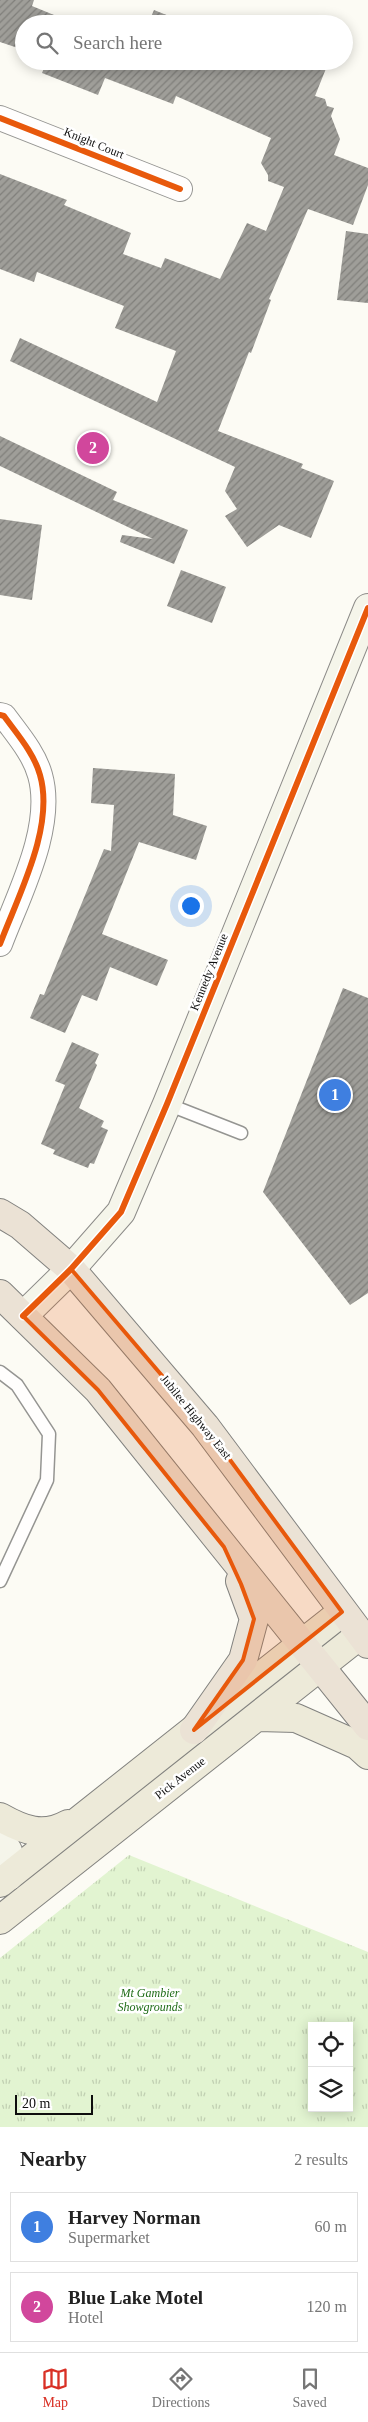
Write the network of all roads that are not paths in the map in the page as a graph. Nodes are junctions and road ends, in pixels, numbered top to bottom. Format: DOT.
graph roads {
  1 [pos="0,118"];
  2 [pos="180,189"];
  3 [pos="368,608"];
  4 [pos="0,715"];
  5 [pos="0,944"];
  6 [pos="167,1104"];
  7 [pos="241,1133"];
  8 [pos="0,1213"];
  9 [pos="71,1270"];
  10 [pos="0,1294"];
  11 [pos="24,1316"];
  12 [pos="0,1372"];
  13 [pos="224,1548"];
  14 [pos="0,1581"];
  15 [pos="342,1612"];
  16 [pos="364,1639"];
  17 [pos="301,1645"];
  18 [pos="320,1668"];
  19 [pos="258,1717"];
  20 [pos="368,1726"];
  21 [pos="194,1730"];
  22 [pos="368,1755"];
  23 [pos="84,1816"];
  24 [pos="0,1817"];
  25 [pos="0,1838"];
  26 [pos="3,1877"];
  27 [pos="28,1898"];
  28 [pos="0,1920"];
  1 -- 2 [label="street, Knight Court"];
  3 -- 6 [label="street, Kennedy Avenue"];
  4 -- 5 [label="street"];
  6 -- 7 [label="lane"];
  6 -- 9 [label="street, Kennedy Avenue"];
  8 -- 9 [label="highway, Jubilee Highway East"];
  9 -- 11 [label="street, Kennedy Avenue"];
  9 -- 15 [label="highway, Jubilee Highway East"];
  10 -- 11 [label="highway"];
  11 -- 13 [label="highway"];
  12 -- 14 [label="lane"];
  13 -- 17 [label="highway"];
  13 -- 21 [label="highway"];
  15 -- 16 [label="highway, Jubilee Highway East"];
  15 -- 17 [label="main road"];
  16 -- 18 [label="main road, Pick Avenue"];
  17 -- 18 [label="highway"];
  17 -- 21 [label="main road"];
  18 -- 19 [label="main road, Pick Avenue"];
  18 -- 20 [label="highway"];
  19 -- 22 [label="main road"];
  19 -- 27 [label="main road, Pick Avenue"];
  21 -- 23 [label="main road"];
  23 -- 24 [label="main road"];
  23 -- 26 [label="main road"];
  25 -- 26 [label="street"];
  26 -- 27 [label="street"];
  27 -- 28 [label="main road, Pick Avenue"];
}
